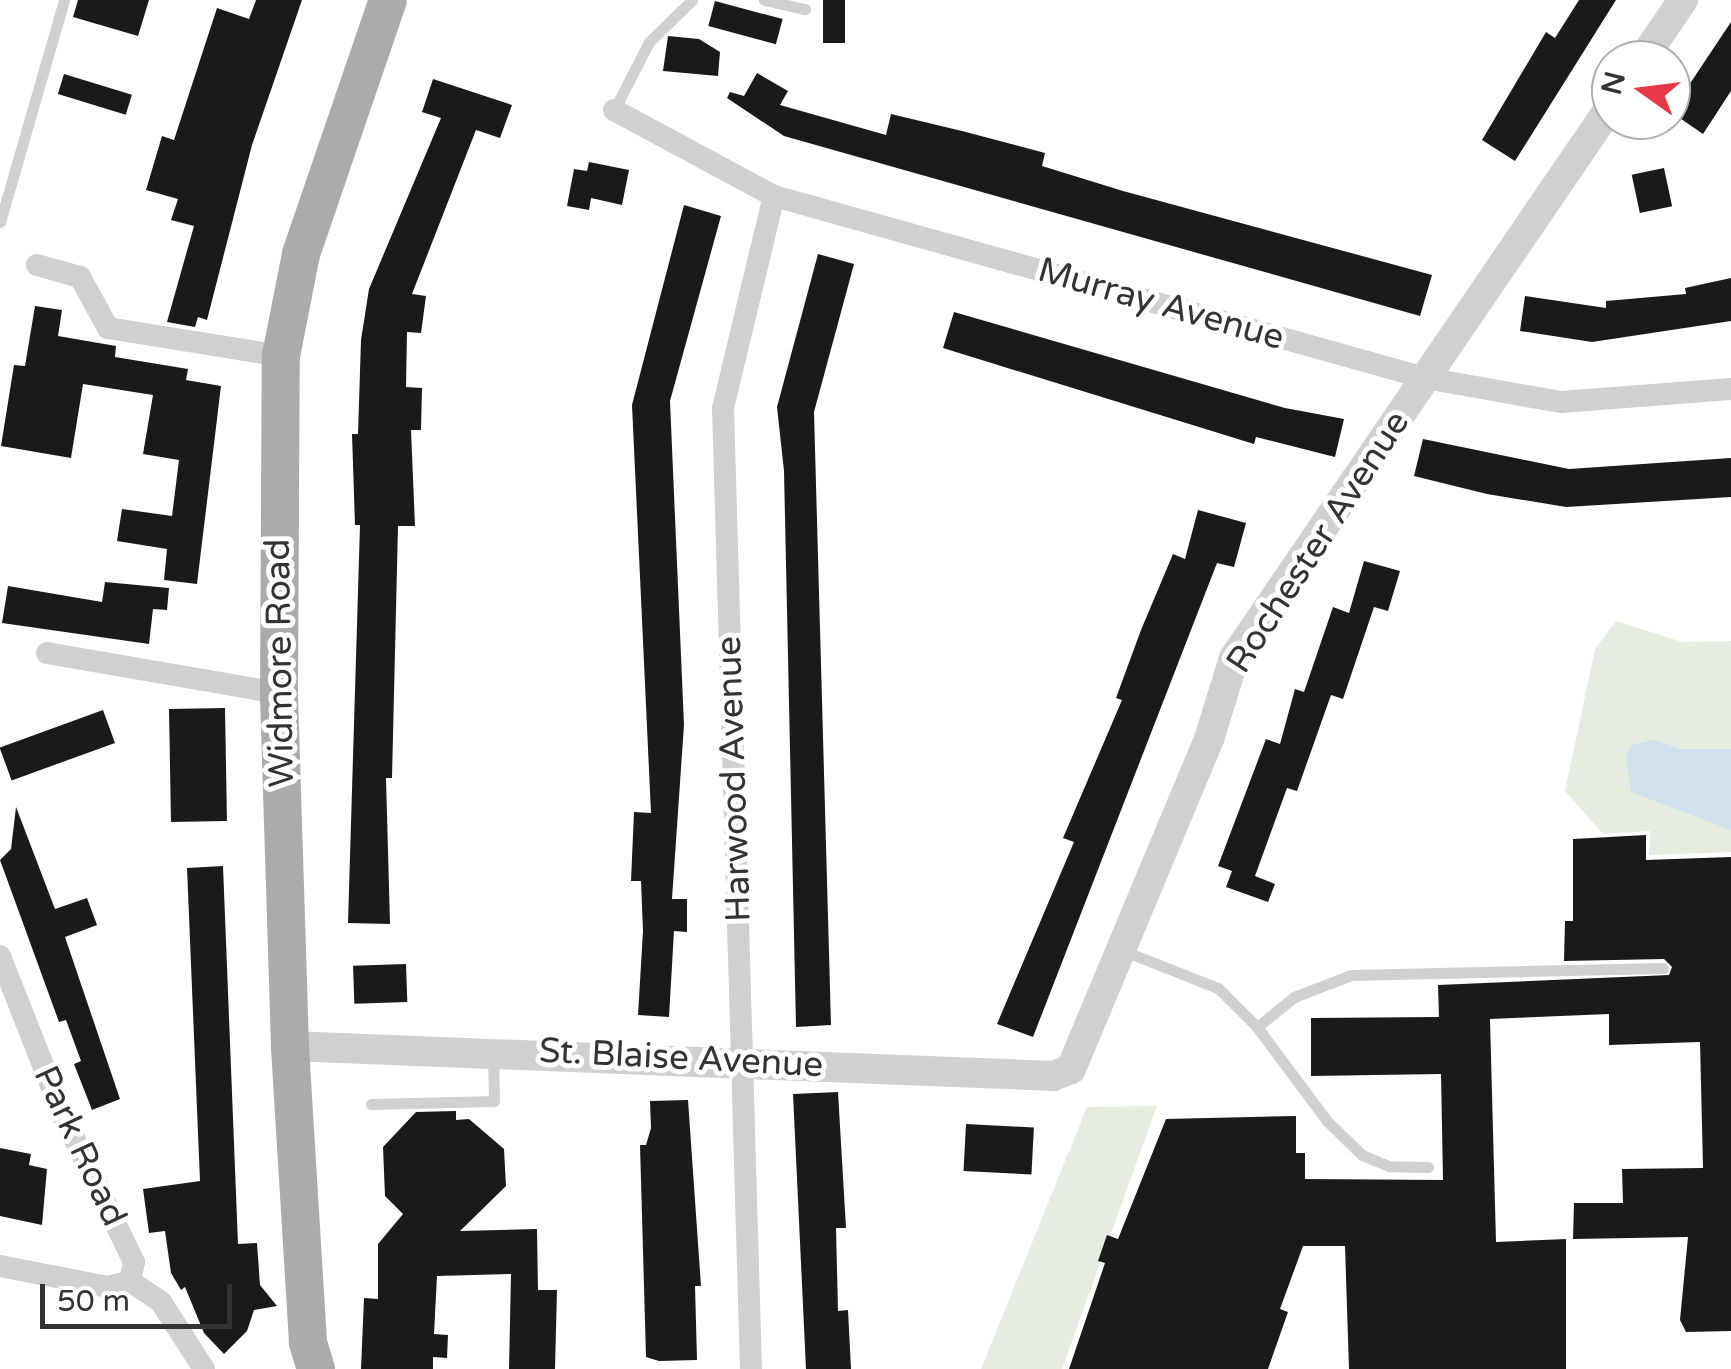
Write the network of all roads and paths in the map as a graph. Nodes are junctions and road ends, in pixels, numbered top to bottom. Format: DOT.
graph roads {
  1 [pos="64,0"];
  2 [pos="388,0"];
  3 [pos="692,0"];
  4 [pos="764,0"];
  5 [pos="1683,0"];
  6 [pos="805,10"];
  7 [pos="1656,40"];
  8 [pos="614,110"];
  9 [pos="1591,135"];
  10 [pos="774,196"];
  11 [pos="0,222"];
  12 [pos="37,264"];
  13 [pos="281,356"];
  14 [pos="1425,378"];
  15 [pos="1731,389"];
  16 [pos="47,654"];
  17 [pos="279,693"];
  18 [pos="1124,951"];
  19 [pos="0,956"];
  20 [pos="1663,968"];
  21 [pos="6,988"];
  22 [pos="1257,1027"];
  23 [pos="290,1046"];
  24 [pos="493,1049"];
  25 [pos="742,1062"];
  26 [pos="1071,1070"];
  27 [pos="371,1104"];
  28 [pos="1428,1167"];
  29 [pos="0,1266"];
  30 [pos="130,1280"];
  31 [pos="309,1360"];
  32 [pos="204,1369"];
  33 [pos="751,1369"];
  1 -- 11 [label="lane"];
  2 -- 13 [label="main road, Widmore Road"];
  3 -- 8 [label="lane"];
  4 -- 6 [label="lane"];
  5 -- 7 [label="street"];
  8 -- 10 [label="street, Murray Avenue"];
  9 -- 14 [label="street, Rochester Avenue"];
  10 -- 14 [label="street, Murray Avenue"];
  10 -- 25 [label="street, Harwood Avenue"];
  12 -- 13 [label="street"];
  13 -- 17 [label="main road, Widmore Road"];
  14 -- 15 [label="street, Murray Avenue"];
  14 -- 18 [label="street, Rochester Avenue"];
  16 -- 17 [label="street"];
  17 -- 23 [label="main road, Widmore Road"];
  18 -- 22 [label="lane"];
  18 -- 26 [label="street, Rochester Avenue"];
  19 -- 21 [label="street, Park Road"];
  20 -- 22 [label="lane"];
  21 -- 30 [label="street, Park Road"];
  22 -- 28 [label="lane"];
  23 -- 24 [label="street, St. Blaise Avenue"];
  23 -- 31 [label="main road, Widmore Road"];
  24 -- 25 [label="street, St. Blaise Avenue"];
  24 -- 27 [label="lane"];
  25 -- 26 [label="street, St. Blaise Avenue"];
  25 -- 33 [label="street, Harwood Avenue"];
  29 -- 30 [label="street"];
  30 -- 32 [label="street"];
}
